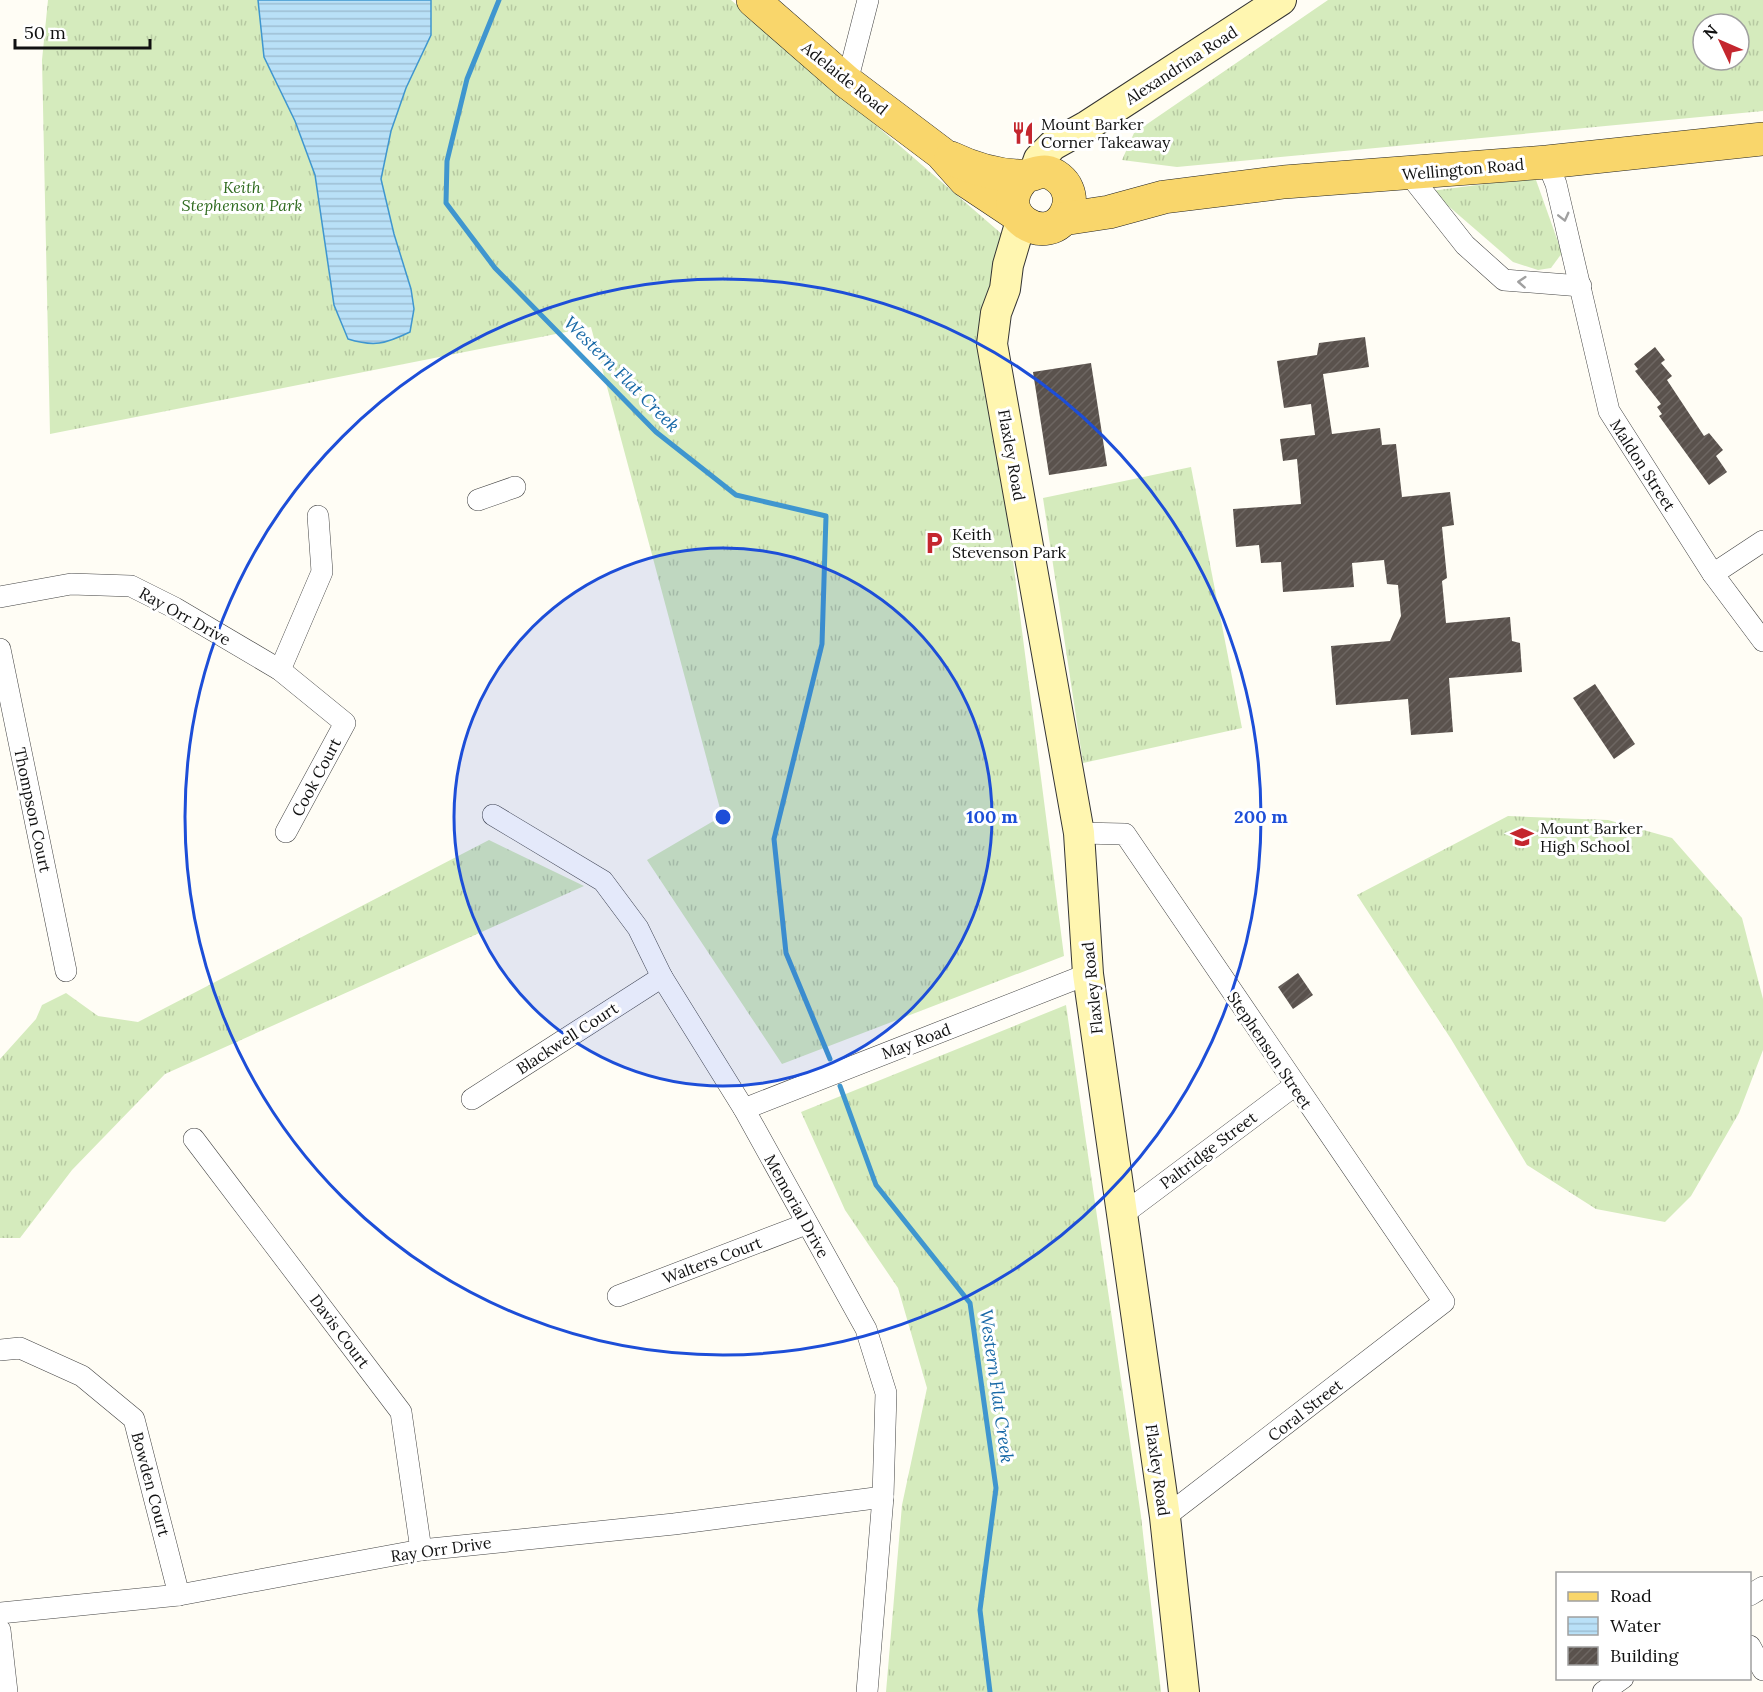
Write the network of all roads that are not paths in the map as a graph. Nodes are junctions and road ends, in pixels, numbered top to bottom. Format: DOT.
graph roads {
  1 [pos="753,0"];
  2 [pos="868,0"];
  3 [pos="1281,0"];
  4 [pos="847,82"];
  5 [pos="1763,139"];
  6 [pos="1547,162"];
  7 [pos="1409,174"];
  8 [pos="1041,200"];
  9 [pos="1581,286"];
  10 [pos="515,487"];
  11 [pos="478,500"];
  12 [pos="318,516"];
  13 [pos="1763,541"];
  14 [pos="1713,574"];
  15 [pos="0,597"];
  16 [pos="1763,641"];
  17 [pos="0,649"];
  18 [pos="280,670"];
  19 [pos="345,723"];
  20 [pos="493,815"];
  21 [pos="286,832"];
  22 [pos="1079,833"];
  23 [pos="66,971"];
  24 [pos="1088,974"];
  25 [pos="662,977"];
  26 [pos="1294,1086"];
  27 [pos="472,1099"];
  28 [pos="744,1108"];
  29 [pos="194,1139"];
  30 [pos="1122,1215"];
  31 [pos="806,1224"];
  32 [pos="618,1296"];
  33 [pos="1444,1302"];
  34 [pos="0,1350"];
  35 [pos="883,1497"];
  36 [pos="1166,1517"];
  37 [pos="421,1550"];
  38 [pos="179,1595"];
  39 [pos="0,1613"];
  40 [pos="0,1630"];
  41 [pos="1751,1649"];
  42 [pos="1763,1670"];
  43 [pos="1620,1680"];
  44 [pos="7,1692"];
  45 [pos="867,1692"];
  46 [pos="1184,1692"];
  47 [pos="1603,1692"];
  1 -- 4 [label="main road, Adelaide Road"];
  2 -- 4 [label="street"];
  3 -- 8 [label="main road, Alexandrina Road"];
  4 -- 8 [label="main road, Adelaide Road"];
  5 -- 6 [label="main road, Wellington Road"];
  6 -- 7 [label="main road, Wellington Road"];
  6 -- 9 [label="street, Maldon Street, one-way"];
  7 -- 8 [label="main road, Wellington Road"];
  9 -- 7 [label="street, one-way"];
  8 -- 22 [label="main road, Flaxley Road"];
  9 -- 14 [label="street, Maldon Street"];
  10 -- 11 [label="street"];
  12 -- 18 [label="street"];
  13 -- 14 [label="street"];
  14 -- 16 [label="street, Maldon Street"];
  15 -- 18 [label="street, Ray Orr Drive"];
  17 -- 23 [label="street, Thompson Court"];
  18 -- 19 [label="street, Ray Orr Drive"];
  19 -- 21 [label="street, Cook Court"];
  20 -- 25 [label="street, Memorial Drive"];
  22 -- 24 [label="main road, Flaxley Road"];
  22 -- 26 [label="street, Stephenson Street"];
  24 -- 28 [label="street, May Road"];
  24 -- 30 [label="main road, Flaxley Road"];
  25 -- 27 [label="street, Blackwell Court"];
  25 -- 28 [label="street, Memorial Drive"];
  26 -- 30 [label="street, Paltridge Street"];
  26 -- 33 [label="street, Stephenson Street"];
  28 -- 31 [label="street, Memorial Drive"];
  29 -- 37 [label="street, Davis Court"];
  30 -- 36 [label="main road, Flaxley Road"];
  31 -- 32 [label="street, Walters Court"];
  31 -- 35 [label="street, Memorial Drive"];
  33 -- 36 [label="street, Coral Street"];
  34 -- 38 [label="street, Bowden Court"];
  35 -- 37 [label="street, Ray Orr Drive"];
  35 -- 45 [label="street, Memorial Drive"];
  36 -- 46 [label="main road, Flaxley Road"];
  37 -- 38 [label="street, Ray Orr Drive"];
  38 -- 39 [label="street, Ray Orr Drive"];
  40 -- 44 [label="street"];
  41 -- 42 [label="street"];
  43 -- 47 [label="street"];
}
